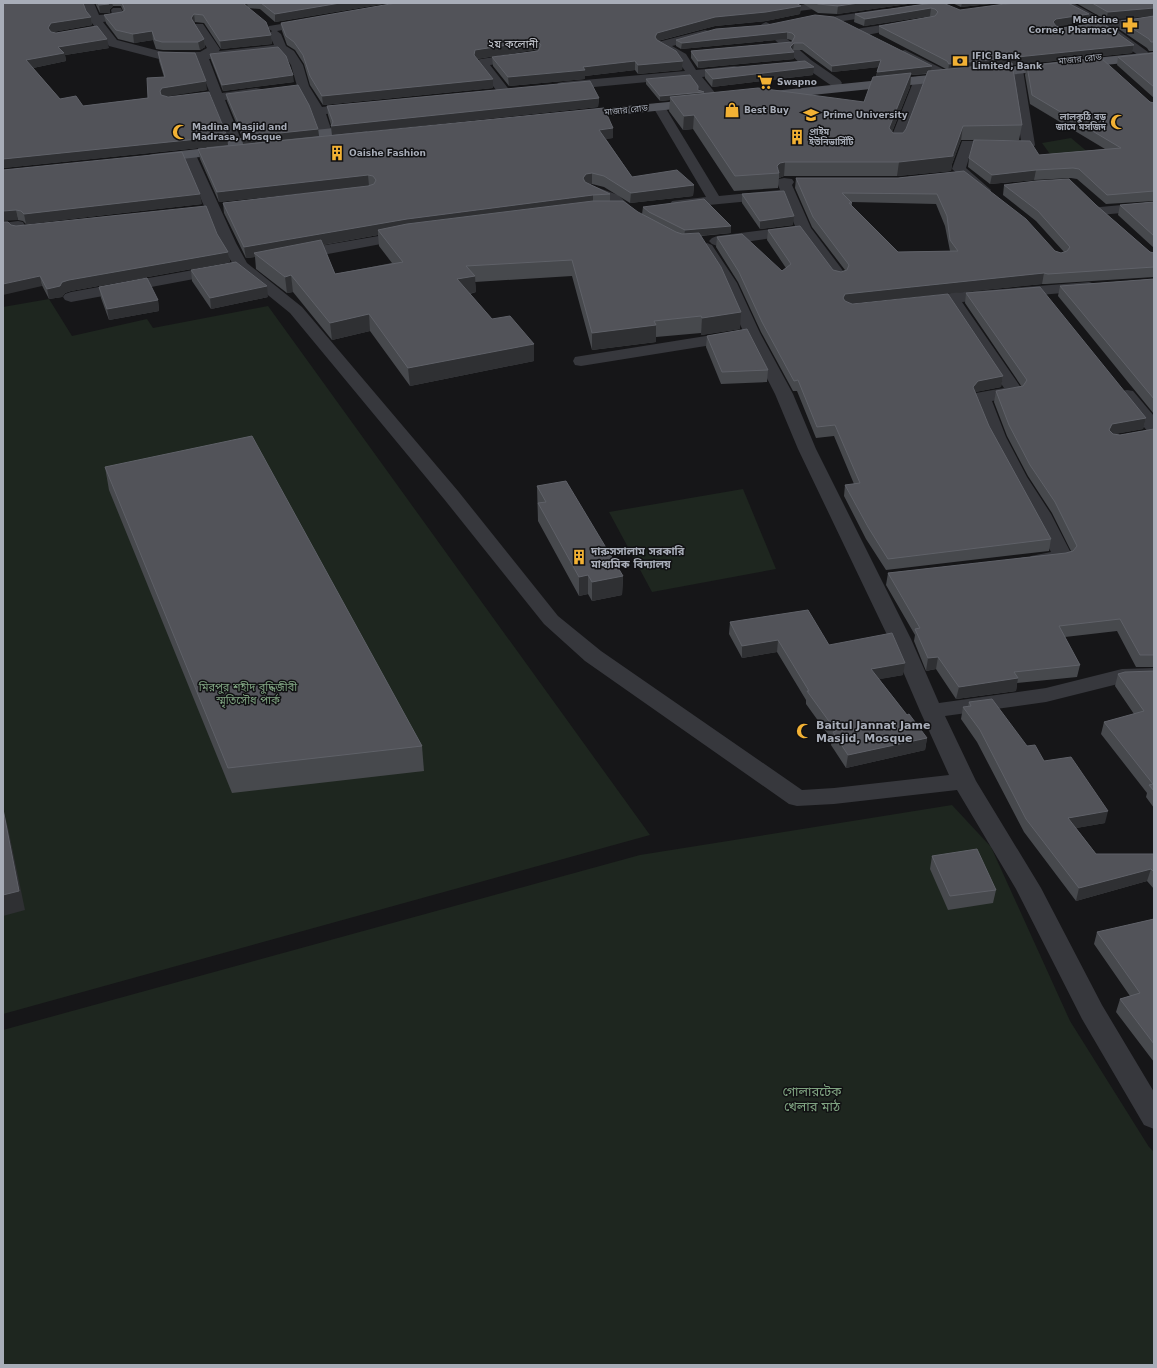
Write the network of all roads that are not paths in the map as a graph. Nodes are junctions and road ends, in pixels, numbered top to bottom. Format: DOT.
graph roads {
  1 [pos="88,3"];
  2 [pos="841,3"];
  3 [pos="1060,3"];
  4 [pos="117,10"];
  5 [pos="797,10"];
  6 [pos="897,11"];
  7 [pos="824,18"];
  8 [pos="262,20"];
  9 [pos="324,20"];
  10 [pos="1154,20"];
  11 [pos="919,22"];
  12 [pos="780,23"];
  13 [pos="98,24"];
  14 [pos="1102,24"];
  15 [pos="199,26"];
  16 [pos="766,26"];
  17 [pos="752,27"];
  18 [pos="273,28"];
  19 [pos="1066,29"];
  20 [pos="86,31"];
  21 [pos="715,31"];
  22 [pos="862,32"];
  23 [pos="882,42"];
  24 [pos="787,44"];
  25 [pos="772,46"];
  26 [pos="281,48"];
  27 [pos="895,49"];
  28 [pos="693,53"];
  29 [pos="1150,53"];
  30 [pos="677,54"];
  31 [pos="534,55"];
  32 [pos="202,56"];
  33 [pos="1103,62"];
  34 [pos="807,63"];
  35 [pos="793,65"];
  36 [pos="747,69"];
  37 [pos="1018,70"];
  38 [pos="1114,72"];
  39 [pos="941,73"];
  40 [pos="693,74"];
  41 [pos="920,80"];
  42 [pos="836,83"];
  43 [pos="303,86"];
  44 [pos="287,88"];
  45 [pos="549,88"];
  46 [pos="272,90"];
  47 [pos="520,90"];
  48 [pos="505,92"];
  49 [pos="489,93"];
  50 [pos="217,95"];
  51 [pos="711,95"];
  52 [pos="200,96"];
  53 [pos="365,106"];
  54 [pos="659,106"];
  55 [pos="318,111"];
  56 [pos="325,132"];
  57 [pos="235,142"];
  58 [pos="896,143"];
  59 [pos="189,155"];
  60 [pos="965,175"];
  61 [pos="950,177"];
  62 [pos="799,182"];
  63 [pos="591,189"];
  64 [pos="789,193"];
  65 [pos="995,194"];
  66 [pos="714,200"];
  67 [pos="667,205"];
  68 [pos="1154,206"];
  69 [pos="644,208"];
  70 [pos="628,210"];
  71 [pos="607,211"];
  72 [pos="1112,221"];
  73 [pos="57,226"];
  74 [pos="3,227"];
  75 [pos="650,228"];
  76 [pos="804,229"];
  77 [pos="423,232"];
  78 [pos="283,258"];
  79 [pos="261,261"];
  80 [pos="241,266"];
  81 [pos="839,276"];
  82 [pos="1102,286"];
  83 [pos="1042,290"];
  84 [pos="71,297"];
  85 [pos="1056,308"];
  86 [pos="752,333"];
  87 [pos="581,361"];
  88 [pos="1115,380"];
  89 [pos="1149,433"];
  90 [pos="1018,562"];
  91 [pos="1154,675"];
  92 [pos="931,711"];
  93 [pos="964,781"];
  94 [pos="1154,1117"];
  1 -- 13 [label="street"];
  2 -- 5 [label="street"];
  3 -- 14 [label="street"];
  4 -- 13 [label="street"];
  5 -- 7 [label="street"];
  6 -- 7 [label="street"];
  7 -- 22 [label="street"];
  8 -- 18 [label="street"];
  9 -- 18 [label="street"];
  10 -- 14 [label="street"];
  11 -- 22 [label="street"];
  12 -- 16 [label="street"];
  13 -- 20 [label="street"];
  13 -- 32 [label="street"];
  14 -- 19 [label="street"];
  14 -- 29 [label="street"];
  15 -- 32 [label="street"];
  16 -- 17 [label="street"];
  16 -- 24 [label="street"];
  18 -- 26 [label="street"];
  21 -- 30 [label="street"];
  22 -- 23 [label="street"];
  24 -- 25 [label="street"];
  24 -- 34 [label="street"];
  26 -- 32 [label="street"];
  26 -- 43 [label="street"];
  27 -- 39 [label="street"];
  28 -- 30 [label="street"];
  29 -- 33 [label="main road, মাজার রোড"];
  29 -- 39 [label="main road, মাজার রোড"];
  30 -- 40 [label="street"];
  31 -- 48 [label="street"];
  32 -- 50 [label="street"];
  33 -- 37 [label="main road, মাজার রোড"];
  33 -- 38 [label="street"];
  34 -- 35 [label="street"];
  34 -- 42 [label="street"];
  36 -- 40 [label="street"];
  37 -- 41 [label="main road, মাজার রোড"];
  37 -- 60 [label="street"];
  39 -- 42 [label="main road, মাজার রোড"];
  40 -- 45 [label="street"];
  40 -- 51 [label="street"];
  41 -- 42 [label="main road, মাজার রোড"];
  41 -- 58 [label="street"];
  43 -- 44 [label="street"];
  43 -- 55 [label="street"];
  46 -- 50 [label="street"];
  47 -- 48 [label="street"];
  48 -- 49 [label="street"];
  50 -- 52 [label="street"];
  50 -- 57 [label="street"];
  51 -- 54 [label="main road, মাজার রোড"];
  51 -- 54 [label="main road, মাজার রোড"];
  53 -- 55 [label="street"];
  54 -- 66 [label="street"];
  55 -- 56 [label="street"];
  56 -- 57 [label="main road"];
  56 -- 59 [label="main road"];
  57 -- 59 [label="main road"];
  59 -- 80 [label="street"];
  60 -- 61 [label="street"];
  60 -- 65 [label="street"];
  62 -- 64 [label="street"];
  63 -- 70 [label="street"];
  64 -- 66 [label="street"];
  64 -- 76 [label="street"];
  66 -- 67 [label="street"];
  68 -- 72 [label="street"];
  69 -- 70 [label="street"];
  70 -- 71 [label="street"];
  70 -- 75 [label="street"];
  73 -- 74 [label="street"];
  76 -- 81 [label="street"];
  76 -- 86 [label="street"];
  77 -- 78 [label="street"];
  79 -- 80 [label="street"];
  80 -- 84 [label="street"];
  80 -- 93 [label="street"];
  82 -- 83 [label="street"];
  83 -- 85 [label="street"];
  83 -- 90 [label="street"];
  86 -- 87 [label="street"];
  86 -- 92 [label="street"];
  88 -- 89 [label="street"];
  91 -- 92 [label="street"];
  92 -- 93 [label="street"];
  93 -- 94 [label="street"];
}
